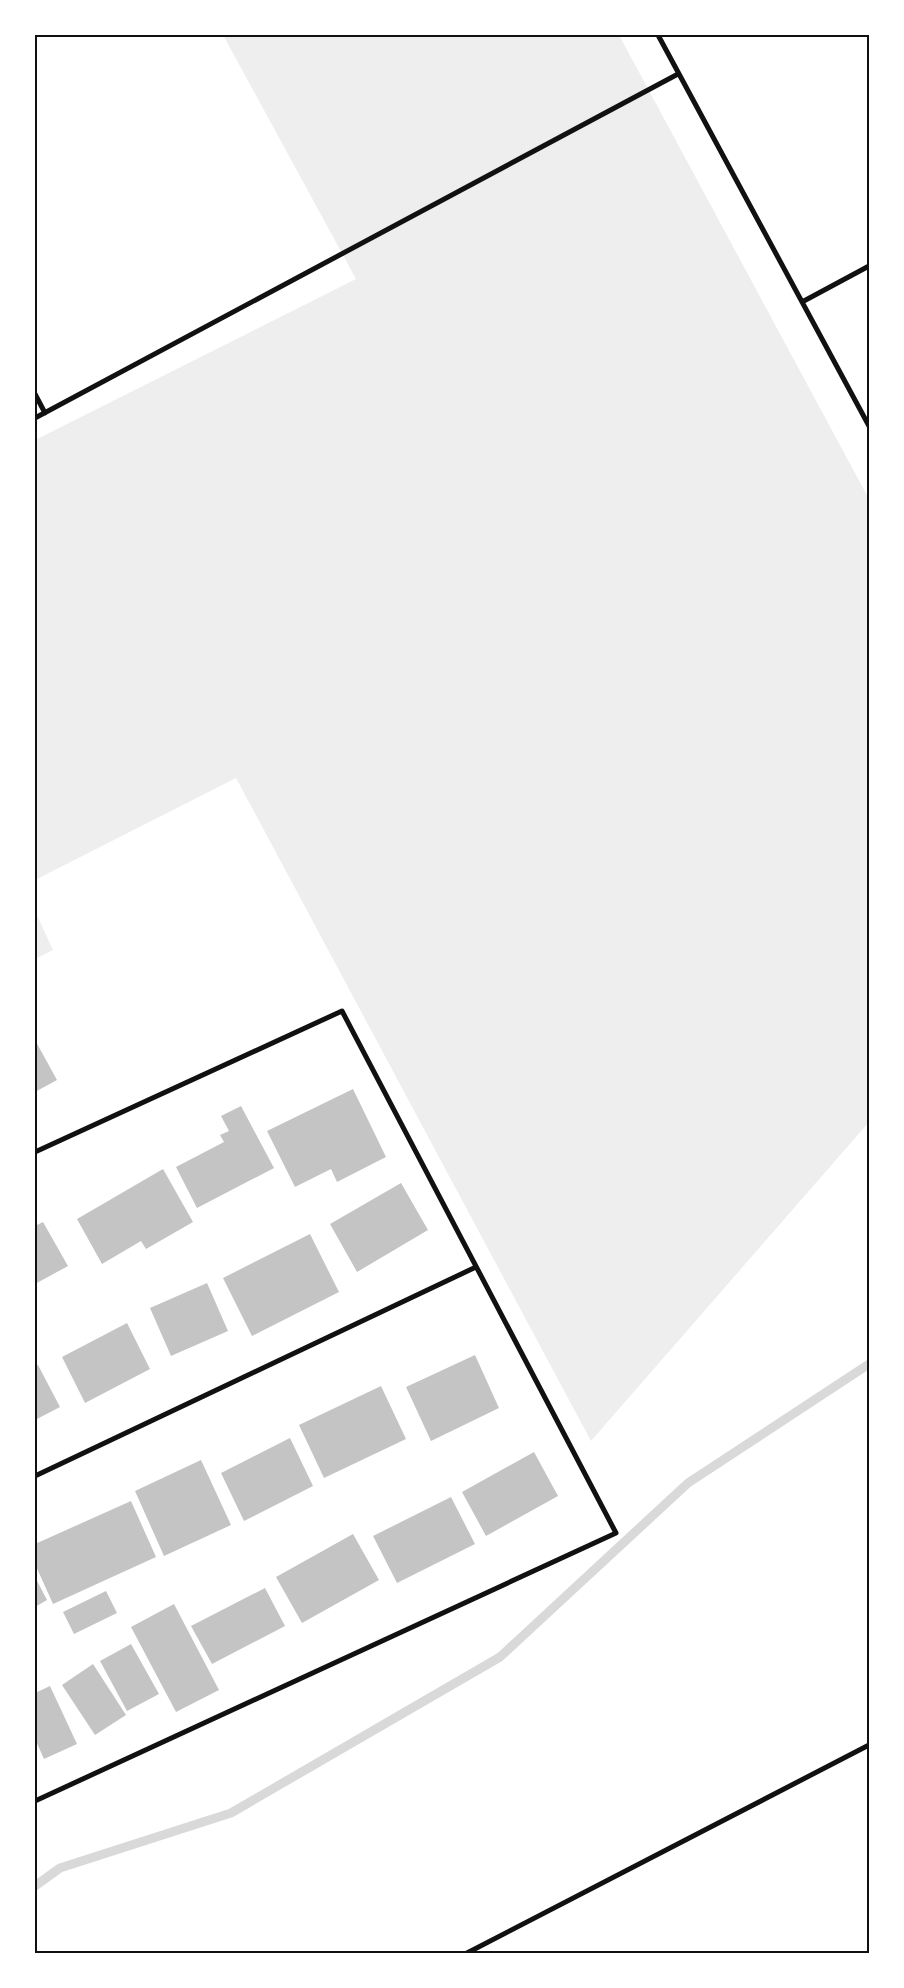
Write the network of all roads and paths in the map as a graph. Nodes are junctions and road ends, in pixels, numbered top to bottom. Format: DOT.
graph roads {
  1 [pos="660,36"];
  2 [pos="678,74"];
  3 [pos="869,266"];
  4 [pos="802,302"];
  5 [pos="35,394"];
  6 [pos="45,412"];
  7 [pos="35,418"];
  8 [pos="869,426"];
  9 [pos="35,1152"];
  10 [pos="476,1267"];
  11 [pos="35,1476"];
  12 [pos="869,1745"];
  13 [pos="35,1801"];
  14 [pos="467,1953"];
  1 -- 2 [label="street"];
  2 -- 4 [label="street"];
  2 -- 6 [label="street"];
  3 -- 4 [label="street"];
  4 -- 8 [label="street"];
  5 -- 6 [label="street"];
  6 -- 7 [label="street"];
  9 -- 10 [label="street"];
  10 -- 11 [label="street"];
  10 -- 13 [label="street"];
  12 -- 14 [label="street"];
}
